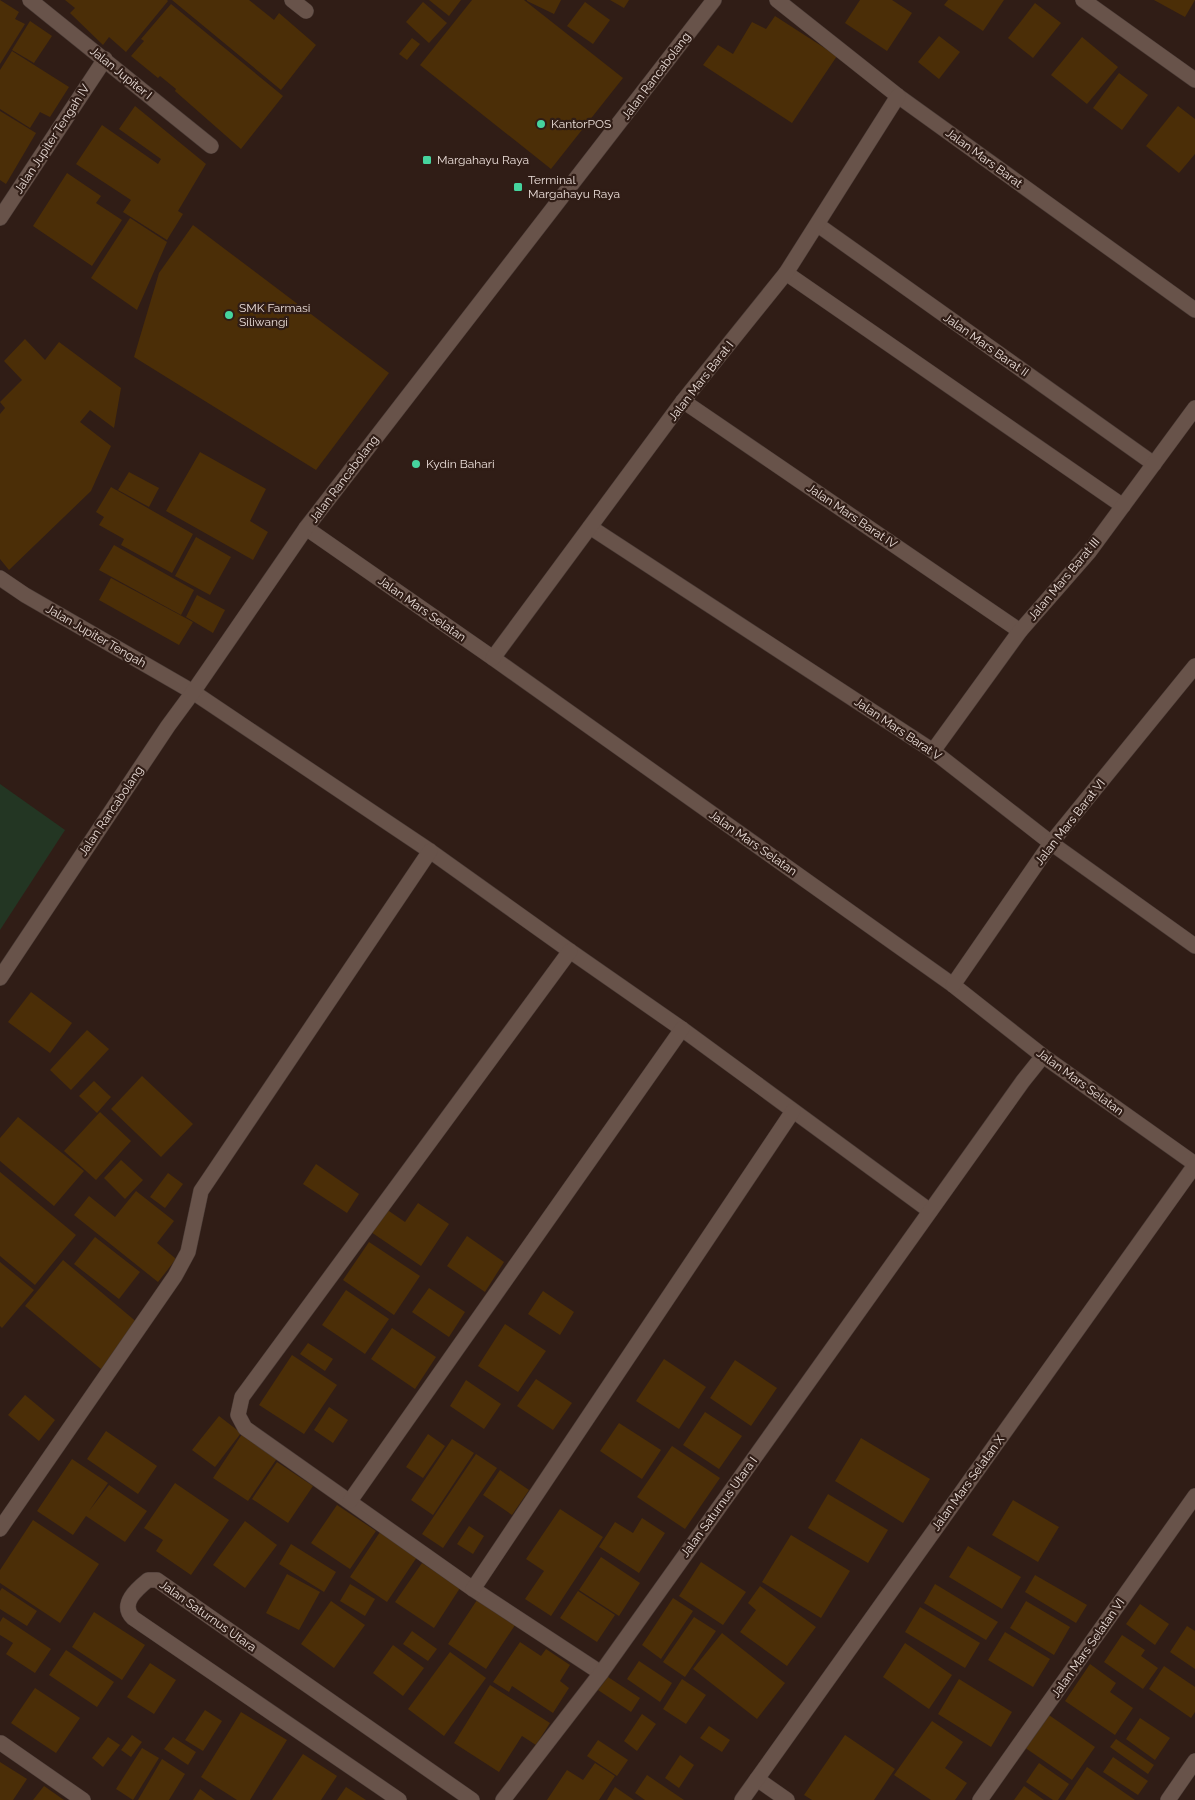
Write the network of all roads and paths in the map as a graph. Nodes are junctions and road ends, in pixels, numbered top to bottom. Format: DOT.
graph roads {
  1 [pos="30,0"];
  2 [pos="292,0"];
  3 [pos="714,0"];
  4 [pos="777,0"];
  5 [pos="1083,0"];
  6 [pos="306,12"];
  7 [pos="105,59"];
  8 [pos="1195,80"];
  9 [pos="898,96"];
  10 [pos="211,146"];
  11 [pos="0,218"];
  12 [pos="818,225"];
  13 [pos="786,273"];
  14 [pos="1195,310"];
  15 [pos="683,402"];
  16 [pos="1195,408"];
  17 [pos="1154,464"];
  18 [pos="1123,506"];
  19 [pos="590,527"];
  20 [pos="306,528"];
  21 [pos="0,578"];
  22 [pos="1020,631"];
  23 [pos="492,658"];
  24 [pos="1195,666"];
  25 [pos="194,692"];
  26 [pos="933,751"];
  27 [pos="1051,843"];
  28 [pos="430,851"];
  29 [pos="1195,927"];
  30 [pos="1191,943"];
  31 [pos="570,951"];
  32 [pos="0,978"];
  33 [pos="953,984"];
  34 [pos="682,1029"];
  35 [pos="1043,1056"];
  36 [pos="793,1111"];
  37 [pos="1195,1165"];
  38 [pos="930,1211"];
  39 [pos="1195,1496"];
  40 [pos="350,1501"];
  41 [pos="0,1529"];
  42 [pos="473,1589"];
  43 [pos="601,1673"];
  44 [pos="1,1743"];
  45 [pos="1195,1761"];
  46 [pos="757,1779"];
  47 [pos="84,1800"];
  48 [pos="399,1800"];
  49 [pos="472,1800"];
  50 [pos="503,1800"];
  51 [pos="742,1800"];
  52 [pos="787,1800"];
  53 [pos="980,1800"];
  54 [pos="1168,1800"];
  1 -- 7 [label="street, Jalan Jupiter I"];
  2 -- 6 [label="street"];
  3 -- 20 [label="street, Jalan Rancabolang"];
  4 -- 9 [label="street, Jalan Mars Barat"];
  5 -- 8 [label="street"];
  7 -- 10 [label="street, Jalan Jupiter I"];
  7 -- 11 [label="street, Jalan Jupiter Tengah IV"];
  9 -- 12 [label="street, Jalan Mars Barat I"];
  9 -- 14 [label="street, Jalan Mars Barat"];
  12 -- 13 [label="street, Jalan Mars Barat I"];
  12 -- 17 [label="street, Jalan Mars Barat II"];
  13 -- 15 [label="street, Jalan Mars Barat I"];
  13 -- 18 [label="street"];
  15 -- 19 [label="street, Jalan Mars Barat I"];
  15 -- 22 [label="street, Jalan Mars Barat IV"];
  16 -- 17 [label="street, Jalan Mars Barat III"];
  17 -- 18 [label="street, Jalan Mars Barat III"];
  18 -- 22 [label="street, Jalan Mars Barat III"];
  19 -- 23 [label="street, Jalan Mars Barat I"];
  19 -- 26 [label="street, Jalan Mars Barat V"];
  20 -- 23 [label="street, Jalan Mars Selatan"];
  20 -- 25 [label="street, Jalan Rancabolang"];
  21 -- 25 [label="street, Jalan Jupiter Tengah"];
  22 -- 26 [label="street, Jalan Mars Barat III"];
  23 -- 33 [label="street, Jalan Mars Selatan"];
  24 -- 27 [label="street, Jalan Mars Barat VI"];
  25 -- 28 [label="street, Jalan Jupiter Tengah"];
  25 -- 32 [label="street, Jalan Rancabolang"];
  26 -- 27 [label="street, Jalan Mars Barat V"];
  27 -- 30 [label="street, Jalan Mars Barat V"];
  27 -- 33 [label="street, Jalan Mars Barat VI"];
  28 -- 31 [label="street, Jalan Jupiter Tengah"];
  28 -- 41 [label="street"];
  29 -- 30 [label="street"];
  31 -- 34 [label="street, Jalan Jupiter Tengah"];
  31 -- 40 [label="street"];
  33 -- 35 [label="street, Jalan Mars Selatan"];
  34 -- 36 [label="street, Jalan Jupiter Tengah"];
  34 -- 40 [label="street"];
  35 -- 37 [label="street, Jalan Mars Selatan"];
  35 -- 38 [label="street, Jalan Saturnus Utara I"];
  36 -- 38 [label="street, Jalan Jupiter Tengah"];
  36 -- 42 [label="street"];
  37 -- 46 [label="street, Jalan Mars Selatan X"];
  38 -- 43 [label="street, Jalan Saturnus Utara I"];
  39 -- 53 [label="street, Jalan Mars Selatan VI"];
  40 -- 42 [label="street"];
  42 -- 43 [label="street"];
  43 -- 50 [label="street, Jalan Saturnus Utara I"];
  44 -- 47 [label="street"];
  45 -- 54 [label="street"];
  46 -- 51 [label="street, Jalan Mars Selatan X"];
  46 -- 52 [label="street"];
  48 -- 49 [label="street, Jalan Saturnus Utara"];
}
